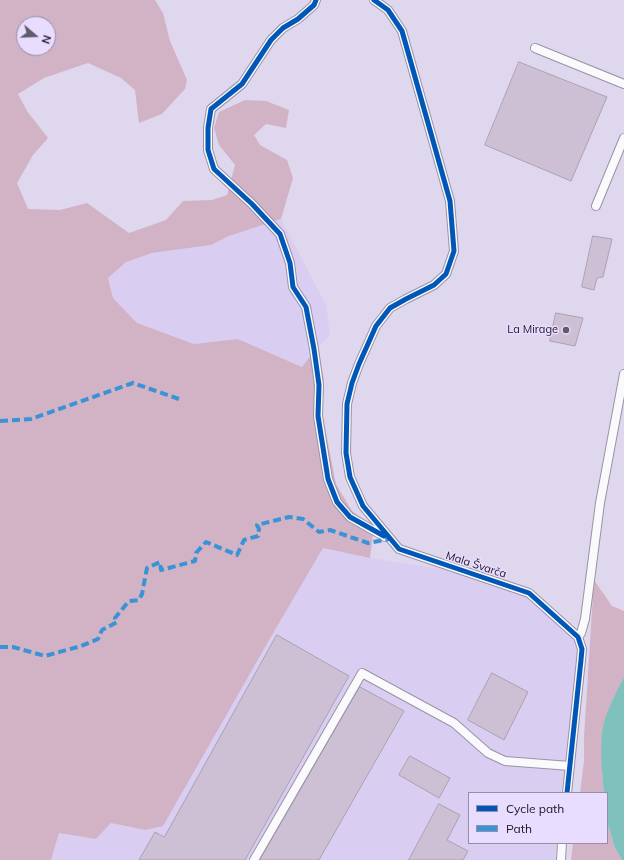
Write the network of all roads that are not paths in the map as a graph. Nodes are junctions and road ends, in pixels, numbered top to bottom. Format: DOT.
graph roads {
  1 [pos="316,0"];
  2 [pos="374,0"];
  3 [pos="535,48"];
  4 [pos="624,84"];
  5 [pos="624,138"];
  6 [pos="596,206"];
  7 [pos="624,374"];
  8 [pos="391,540"];
  9 [pos="578,637"];
  10 [pos="570,766"];
  11 [pos="567,792"];
  12 [pos="562,844"];
  13 [pos="254,860"];
  14 [pos="560,860"];
  1 -- 8 [label="street"];
  2 -- 8 [label="street, Mala Švarča"];
  3 -- 4 [label="street"];
  5 -- 6 [label="street"];
  7 -- 9 [label="street"];
  8 -- 9 [label="street, Mala Švarča"];
  9 -- 10 [label="street"];
  10 -- 11 [label="street"];
  10 -- 13 [label="street"];
  12 -- 14 [label="street"];
}
